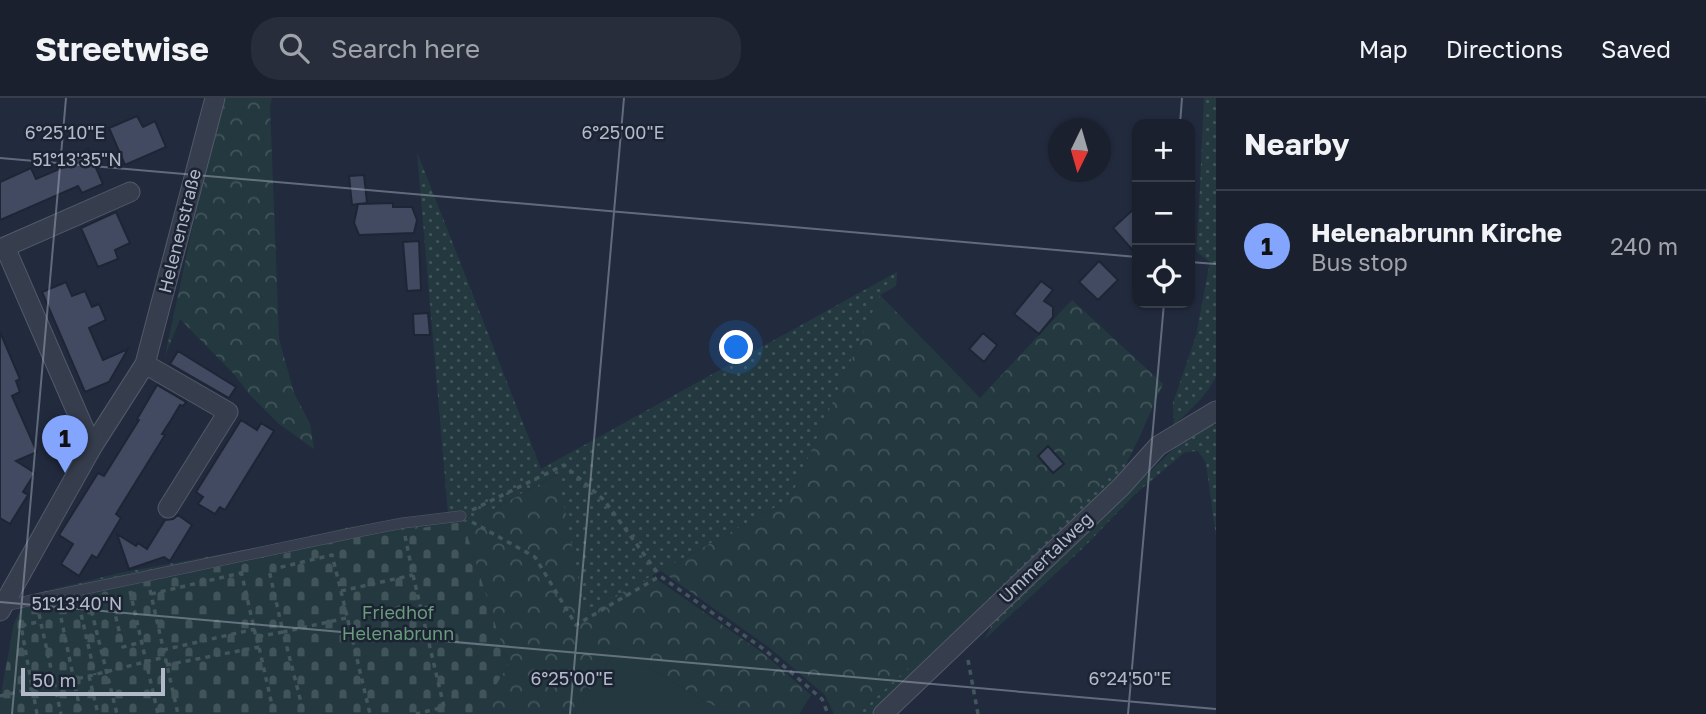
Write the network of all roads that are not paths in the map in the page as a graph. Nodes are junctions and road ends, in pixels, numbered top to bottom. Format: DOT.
graph roads {
  1 [pos="215,98"];
  2 [pos="131,192"];
  3 [pos="3,248"];
  4 [pos="145,364"];
  5 [pos="1216,411"];
  6 [pos="92,447"];
  7 [pos="168,508"];
  8 [pos="461,516"];
  9 [pos="2,608"];
  10 [pos="883,714"];
  1 -- 4 [label="street, Helenenstraße"];
  2 -- 3 [label="street"];
  3 -- 6 [label="street"];
  4 -- 6 [label="street, Helenenstraße"];
  4 -- 7 [label="street"];
  5 -- 10 [label="street, Ummertalweg"];
  6 -- 9 [label="street, Helenenstraße"];
  8 -- 9 [label="lane"];
}
